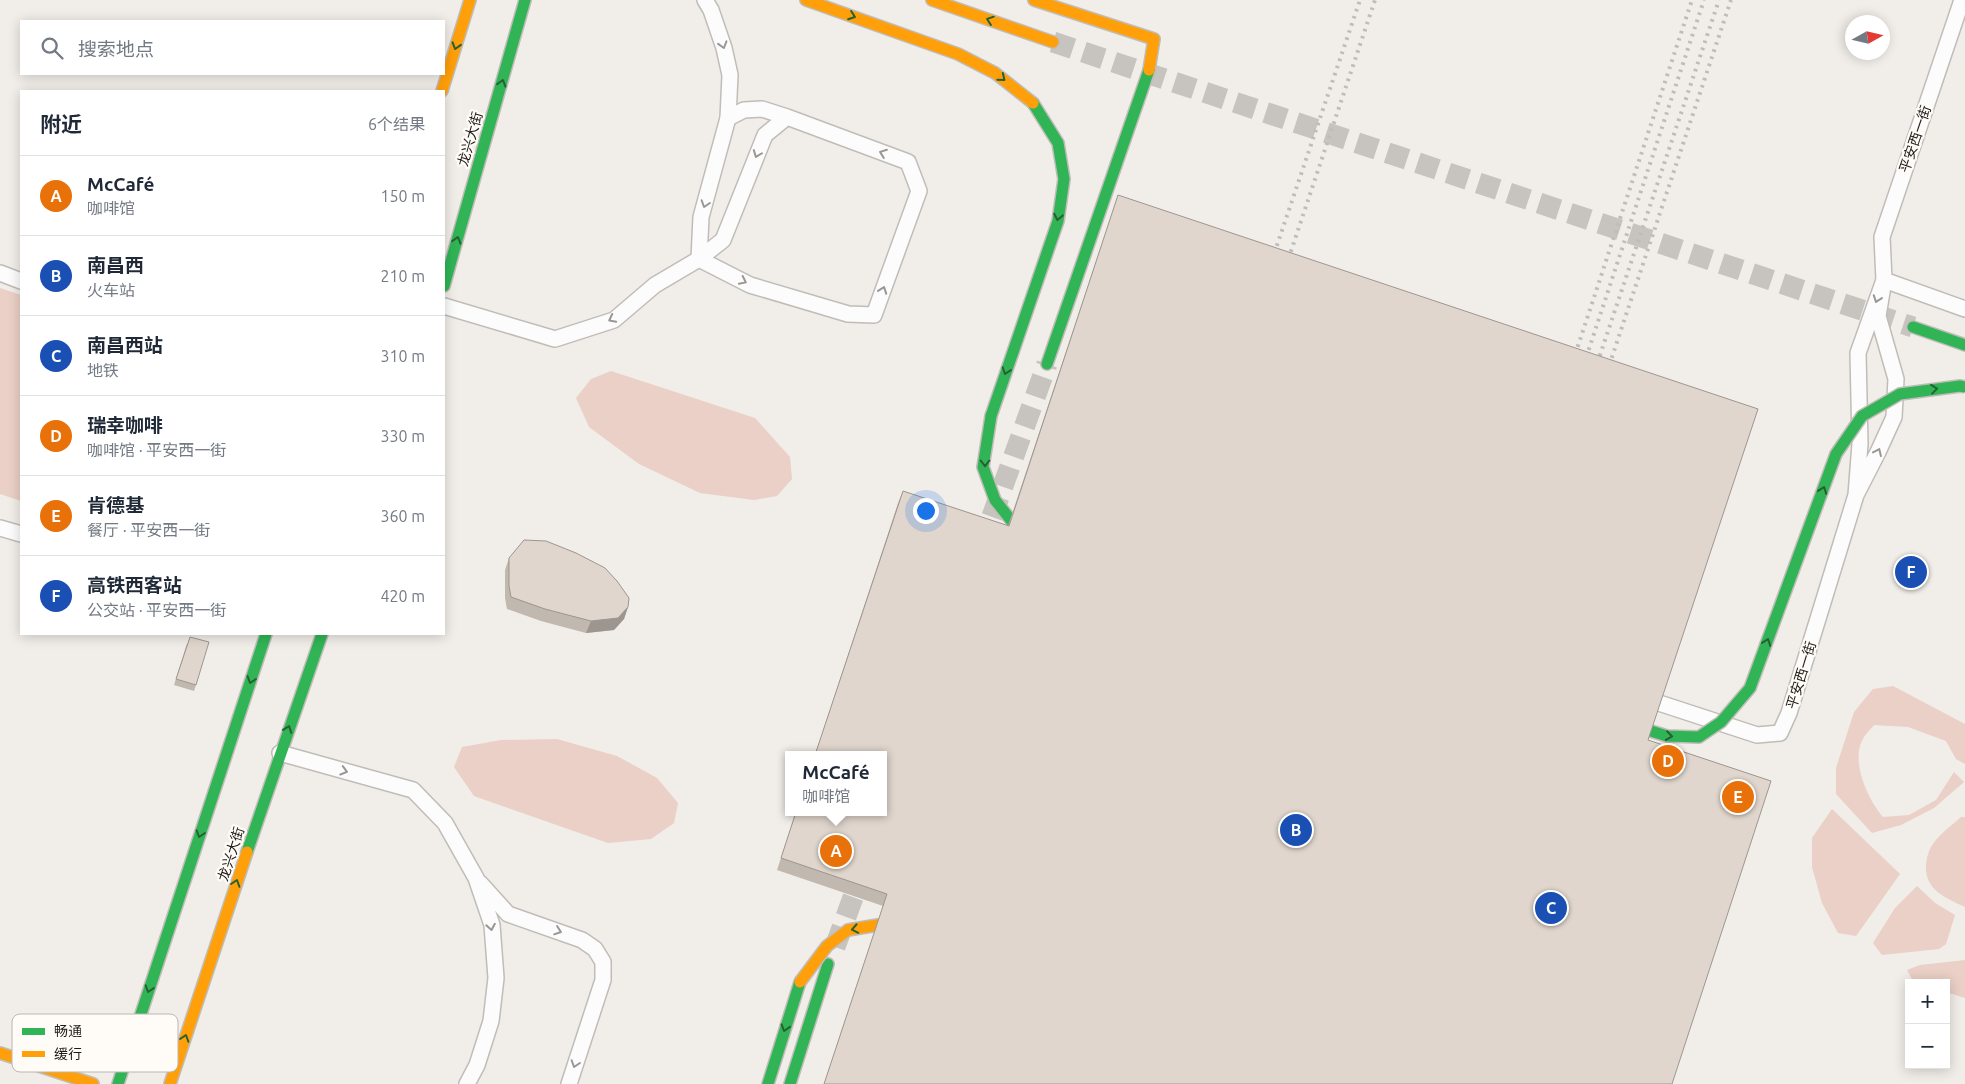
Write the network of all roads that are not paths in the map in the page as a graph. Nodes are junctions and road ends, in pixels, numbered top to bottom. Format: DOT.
graph roads {
  1 [pos="470,0"];
  2 [pos="525,0"];
  3 [pos="705,0"];
  4 [pos="806,0"];
  5 [pos="932,0"];
  6 [pos="1034,0"];
  7 [pos="1962,0"];
  8 [pos="1052,42"];
  9 [pos="442,90"];
  10 [pos="787,117"];
  11 [pos="728,118"];
  12 [pos="699,259"];
  13 [pos="0,273"];
  14 [pos="20,280"];
  15 [pos="1884,280"];
  16 [pos="445,282"];
  17 [pos="445,306"];
  18 [pos="1965,309"];
  19 [pos="1913,327"];
  20 [pos="1965,345"];
  21 [pos="1047,364"];
  22 [pos="1965,387"];
  23 [pos="1856,495"];
  24 [pos="0,528"];
  25 [pos="1043,533"];
  26 [pos="20,534"];
  27 [pos="266,635"];
  28 [pos="322,635"];
  29 [pos="1660,703"];
  30 [pos="1610,718"];
  31 [pos="280,753"];
  32 [pos="476,878"];
  33 [pos="916,938"];
  34 [pos="828,964"];
  35 [pos="141,1014"];
  36 [pos="0,1053"];
  37 [pos="12,1057"];
  38 [pos="178,1060"];
  39 [pos="57,1072"];
  40 [pos="122,1072"];
  41 [pos="174,1072"];
  42 [pos="93,1084"];
  43 [pos="118,1084"];
  44 [pos="170,1084"];
  45 [pos="467,1084"];
  46 [pos="568,1084"];
  47 [pos="768,1084"];
  48 [pos="790,1084"];
  1 -- 9 [label="street, one-way"];
  16 -- 2 [label="street, 龙兴大街, one-way"];
  3 -- 11 [label="street, one-way"];
  4 -- 25 [label="street, one-way, bridge"];
  8 -- 5 [label="street, one-way"];
  6 -- 21 [label="street"];
  7 -- 15 [label="street, 平安西一街"];
  10 -- 11 [label="street"];
  10 -- 12 [label="street, one-way"];
  12 -- 10 [label="street, one-way"];
  11 -- 12 [label="street, one-way"];
  12 -- 17 [label="street, one-way"];
  13 -- 14 [label="street"];
  15 -- 18 [label="street"];
  15 -- 23 [label="street, one-way"];
  23 -- 15 [label="street, one-way"];
  19 -- 20 [label="street"];
  30 -- 22 [label="street, one-way, bridge"];
  23 -- 29 [label="street, 平安西一街"];
  24 -- 26 [label="street"];
  27 -- 35 [label="street, one-way"];
  31 -- 28 [label="street, 龙兴大街, one-way"];
  31 -- 32 [label="street, one-way"];
  38 -- 31 [label="street, 龙兴大街, one-way"];
  32 -- 45 [label="street, one-way"];
  32 -- 46 [label="street, one-way"];
  33 -- 47 [label="street, one-way, bridge"];
  34 -- 48 [label="street"];
  36 -- 37 [label="street"];
  39 -- 42 [label="street"];
  40 -- 43 [label="street, one-way"];
  44 -- 41 [label="street, 龙兴大街, one-way"];
}
